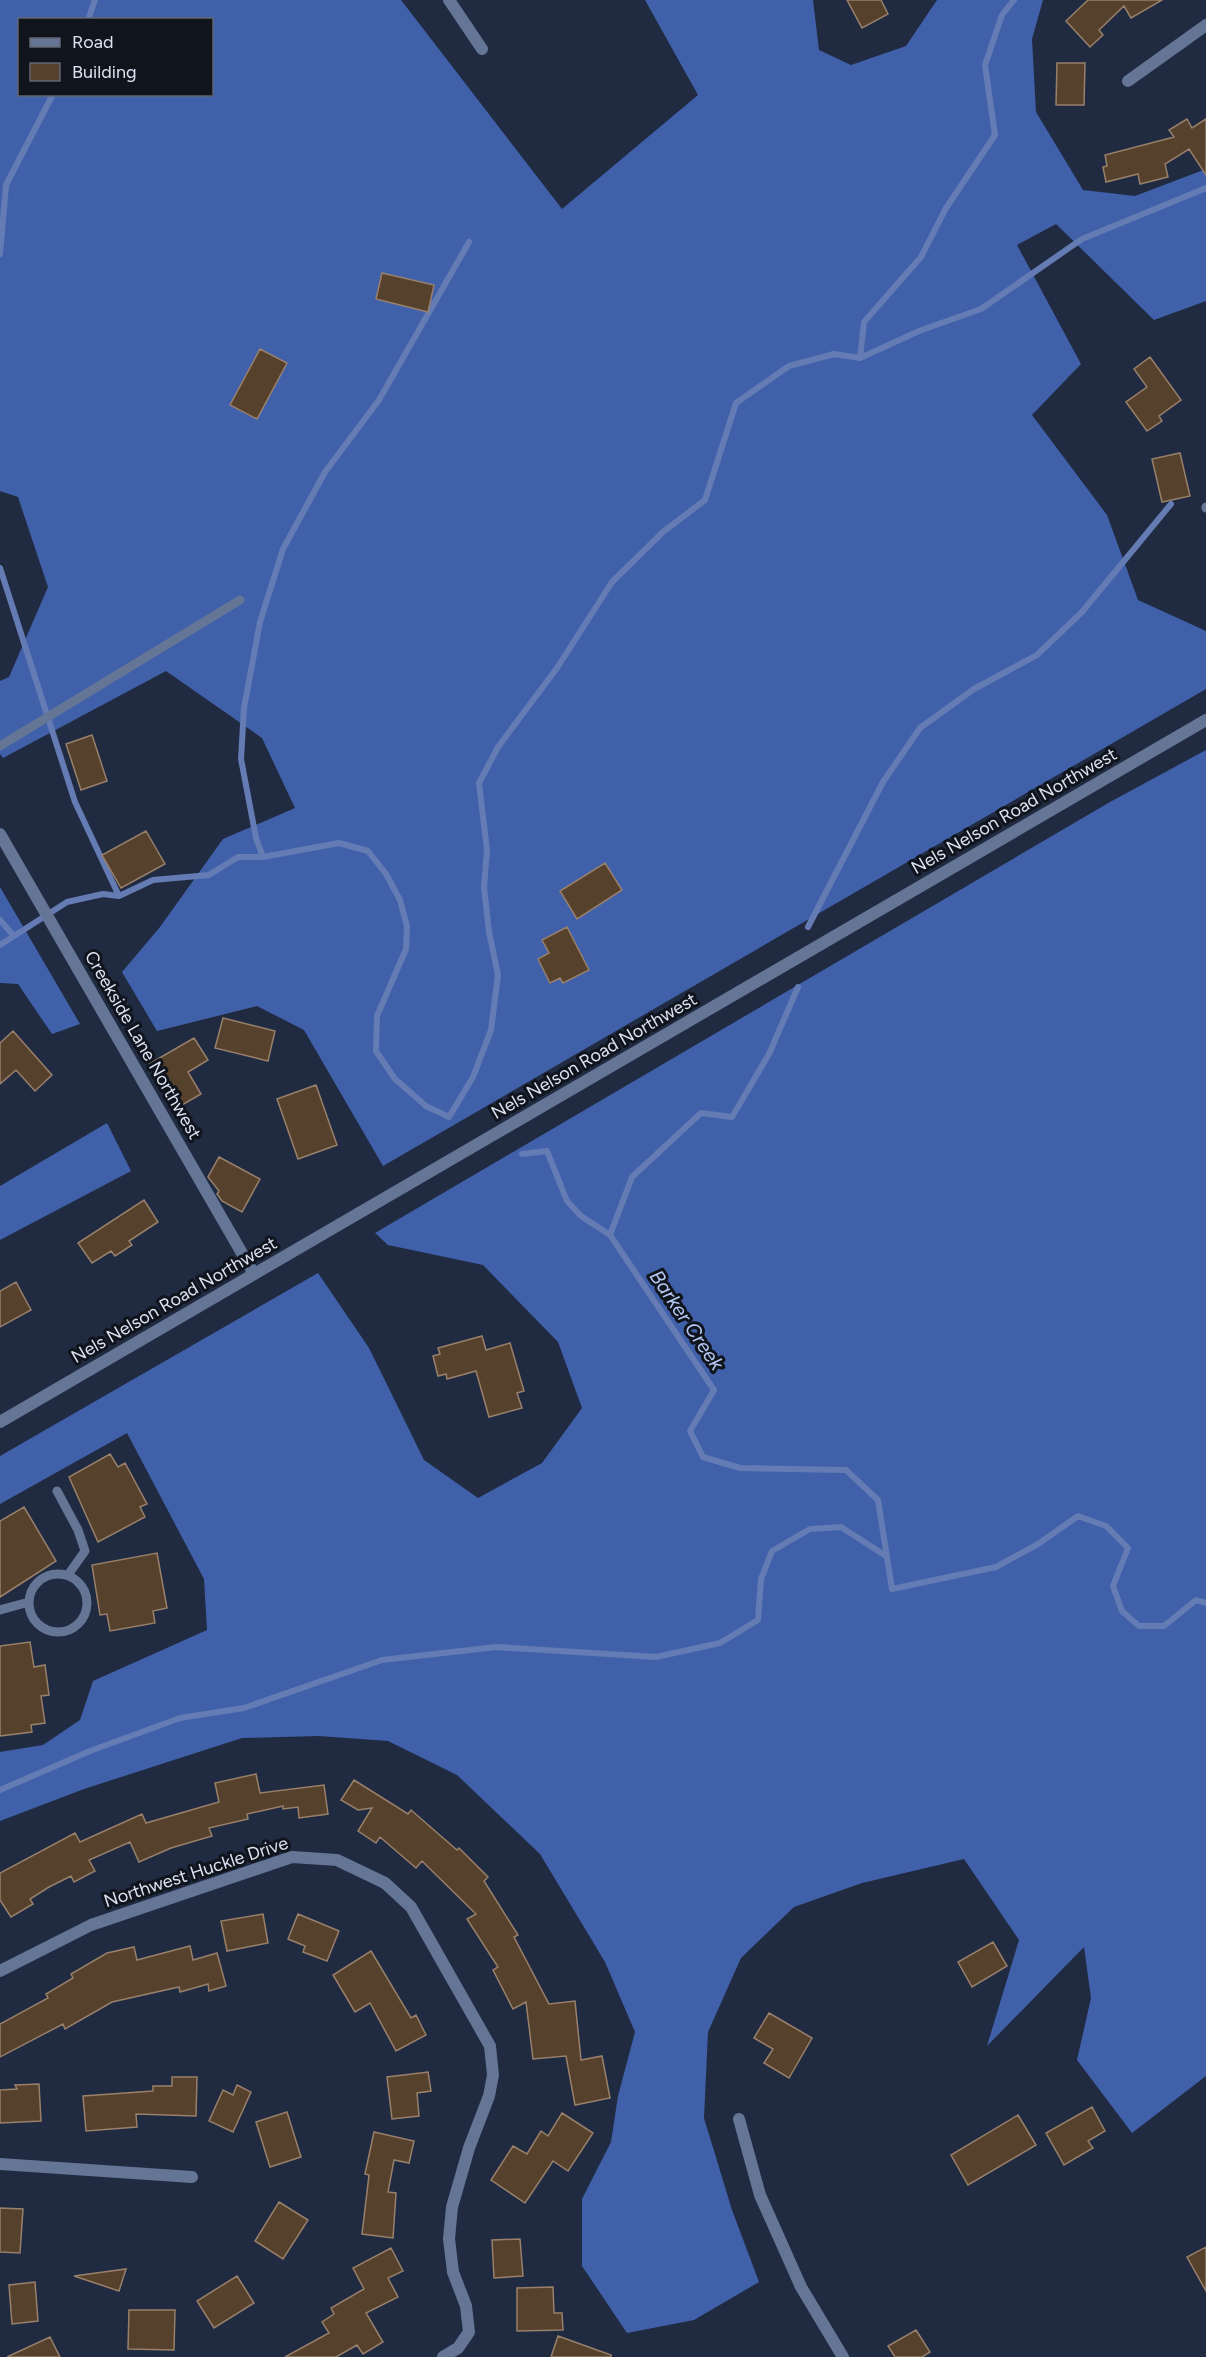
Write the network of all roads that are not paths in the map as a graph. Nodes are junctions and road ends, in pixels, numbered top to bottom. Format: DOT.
graph roads {
  1 [pos="449,0"];
  2 [pos="1206,25"];
  3 [pos="482,49"];
  4 [pos="1128,81"];
  5 [pos="240,600"];
  6 [pos="1206,720"];
  7 [pos="0,746"];
  8 [pos="0,834"];
  9 [pos="254,1274"];
  10 [pos="0,1422"];
  11 [pos="57,1491"];
  12 [pos="68,1575"];
  13 [pos="29,1602"];
  14 [pos="0,1610"];
  15 [pos="0,1971"];
  16 [pos="739,2119"];
  17 [pos="0,2164"];
  18 [pos="192,2177"];
  19 [pos="443,2357"];
  20 [pos="843,2357"];
  1 -- 3 [label="street"];
  2 -- 4 [label="street"];
  5 -- 7 [label="lane"];
  6 -- 9 [label="street, Nels Nelson Road Northwest"];
  8 -- 9 [label="street, Creekside Lane Northwest"];
  9 -- 10 [label="street, Nels Nelson Road Northwest"];
  11 -- 12 [label="lane"];
  12 -- 13 [label="lane"];
  12 -- 13 [label="lane"];
  13 -- 14 [label="lane"];
  15 -- 19 [label="street, Northwest Huckle Drive"];
  16 -- 20 [label="street"];
  17 -- 18 [label="street"];
}
